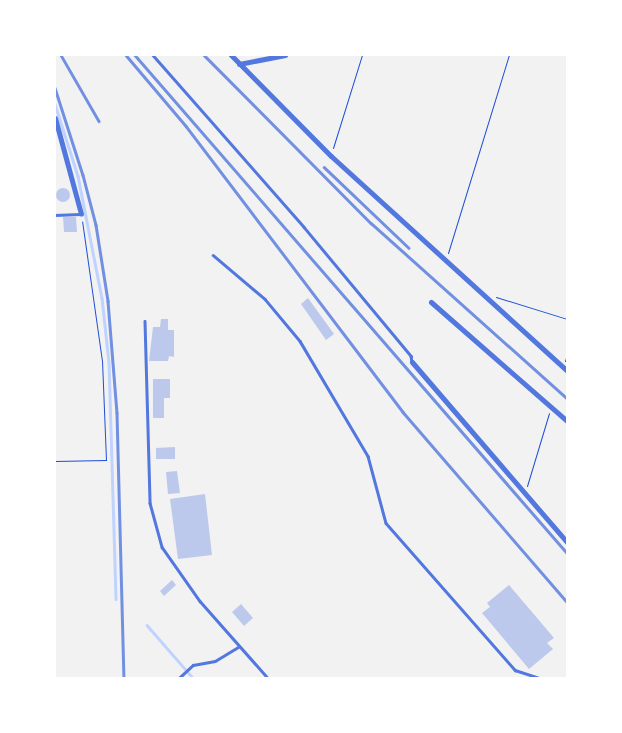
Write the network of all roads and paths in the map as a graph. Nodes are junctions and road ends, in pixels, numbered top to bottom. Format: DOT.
graph roads {
  1 [pos="153,55"];
  2 [pos="231,55"];
  3 [pos="285,55"];
  4 [pos="362,55"];
  5 [pos="509,55"];
  6 [pos="239,64"];
  7 [pos="55,118"];
  8 [pos="331,156"];
  9 [pos="81,214"];
  10 [pos="55,215"];
  11 [pos="213,255"];
  12 [pos="445,263"];
  13 [pos="479,292"];
  14 [pos="431,302"];
  15 [pos="567,319"];
  16 [pos="145,322"];
  17 [pos="412,362"];
  18 [pos="567,371"];
  19 [pos="551,408"];
  20 [pos="567,421"];
  21 [pos="55,460"];
  22 [pos="525,494"];
  23 [pos="567,542"];
  24 [pos="239,647"];
  25 [pos="179,678"];
  26 [pos="268,678"];
  27 [pos="539,678"];
  1 -- 17 [label="lane"];
  2 -- 6 [label="street"];
  3 -- 6 [label="street"];
  4 -- 8 [label="path"];
  5 -- 12 [label="path"];
  6 -- 8 [label="street"];
  7 -- 9 [label="street"];
  8 -- 12 [label="street"];
  9 -- 10 [label="lane"];
  9 -- 21 [label="path"];
  11 -- 27 [label="lane"];
  12 -- 13 [label="street"];
  13 -- 15 [label="path"];
  13 -- 18 [label="street"];
  14 -- 19 [label="street"];
  16 -- 24 [label="lane"];
  17 -- 22 [label="street"];
  19 -- 20 [label="street"];
  19 -- 22 [label="path"];
  22 -- 23 [label="street"];
  24 -- 25 [label="lane"];
  24 -- 26 [label="lane"];
}
